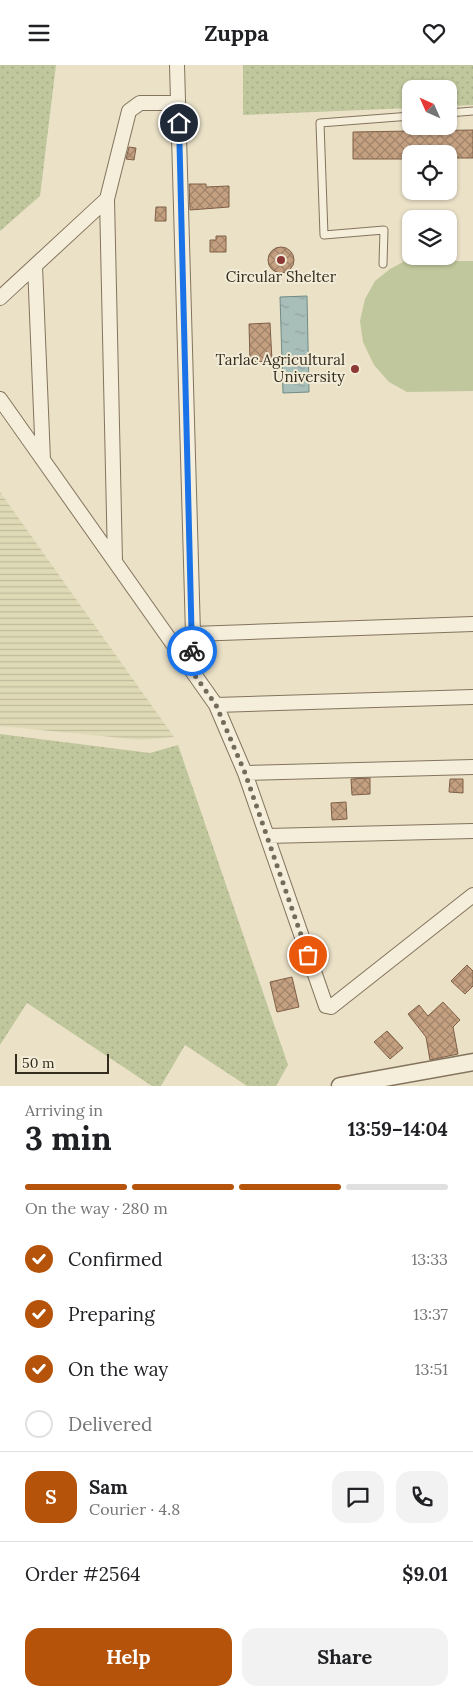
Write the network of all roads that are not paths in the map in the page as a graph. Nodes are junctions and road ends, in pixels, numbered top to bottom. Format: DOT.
graph roads {
  1 [pos="177,65"];
  2 [pos="178,103"];
  3 [pos="473,111"];
  4 [pos="458,112"];
  5 [pos="402,117"];
  6 [pos="107,199"];
  7 [pos="383,264"];
  8 [pos="35,266"];
  9 [pos="0,298"];
  10 [pos="0,399"];
  11 [pos="43,460"];
  12 [pos="115,561"];
  13 [pos="473,623"];
  14 [pos="193,633"];
  15 [pos="191,670"];
  16 [pos="473,697"];
  17 [pos="216,705"];
  18 [pos="473,767"];
  19 [pos="245,773"];
  20 [pos="473,831"];
  21 [pos="267,836"];
  22 [pos="473,895"];
  23 [pos="473,1062"];
  24 [pos="340,1086"];
  1 -- 2 [label="street"];
  2 -- 6 [label="street"];
  2 -- 14 [label="street"];
  3 -- 4 [label="lane"];
  5 -- 7 [label="lane"];
  6 -- 8 [label="street"];
  6 -- 12 [label="street"];
  8 -- 9 [label="street"];
  8 -- 11 [label="street"];
  10 -- 11 [label="street"];
  11 -- 12 [label="street"];
  12 -- 15 [label="street"];
  13 -- 14 [label="street"];
  14 -- 15 [label="street"];
  15 -- 17 [label="street"];
  16 -- 17 [label="street"];
  17 -- 19 [label="street"];
  18 -- 19 [label="street"];
  19 -- 21 [label="street"];
  20 -- 21 [label="street"];
  21 -- 22 [label="street"];
  23 -- 24 [label="street"];
}
